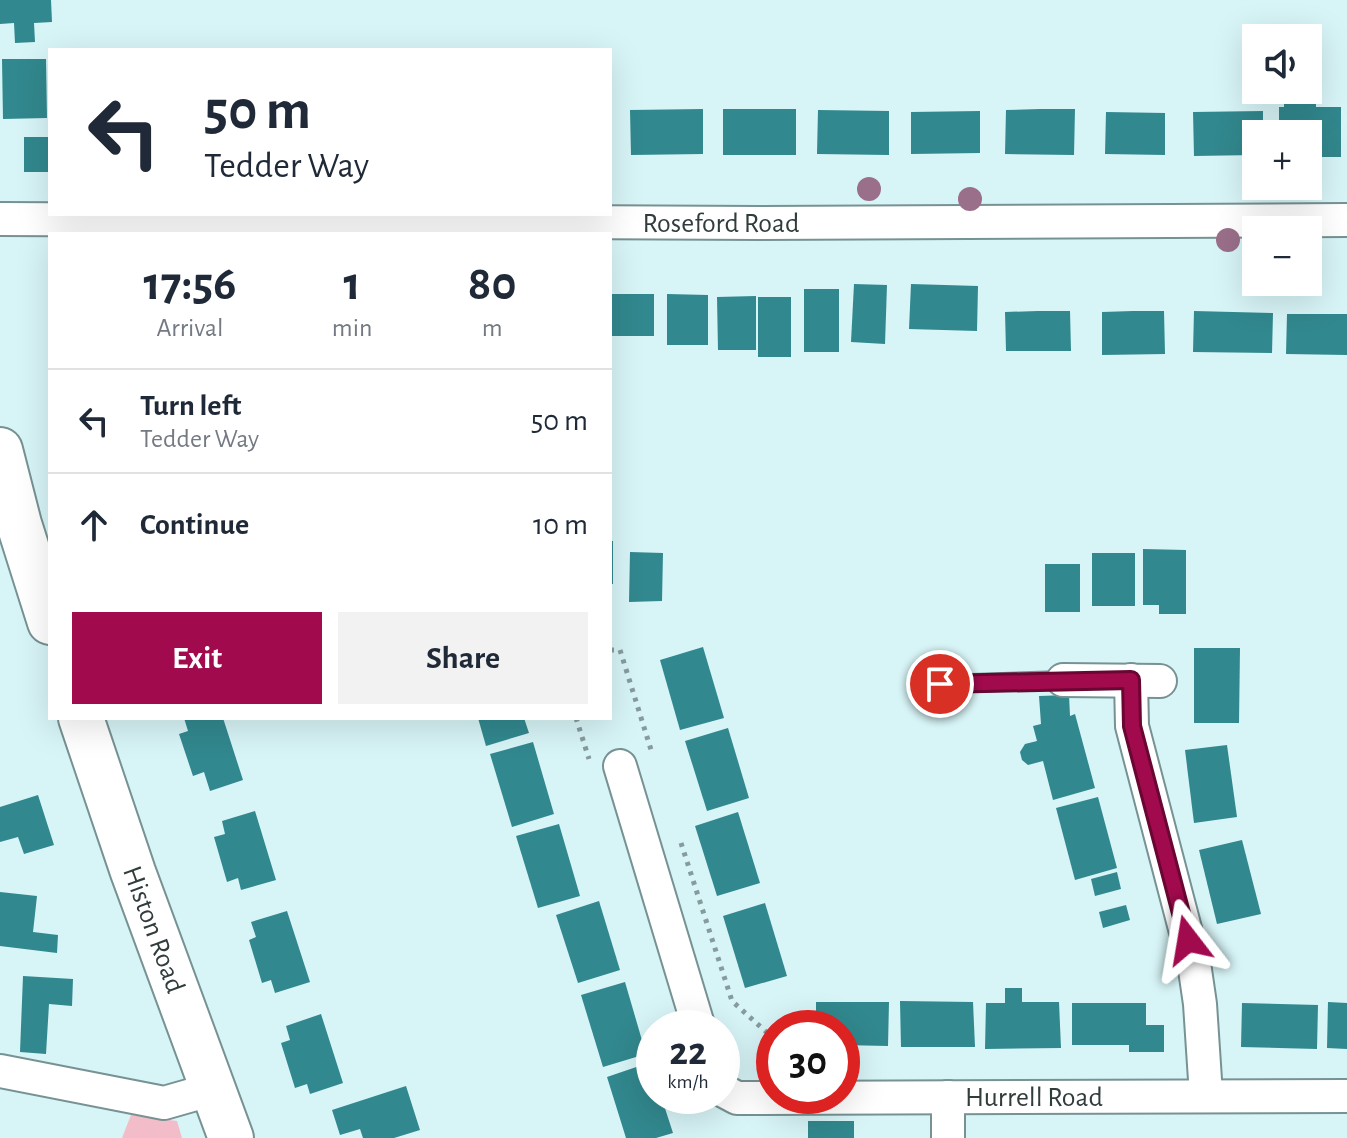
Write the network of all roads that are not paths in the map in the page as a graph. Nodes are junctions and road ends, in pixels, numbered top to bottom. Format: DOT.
graph roads {
  1 [pos="0,219"];
  2 [pos="1347,220"];
  3 [pos="0,450"];
  4 [pos="48,616"];
  5 [pos="1063,680"];
  6 [pos="940,684"];
  7 [pos="82,720"];
  8 [pos="620,766"];
  9 [pos="694,1010"];
  10 [pos="0,1071"];
  11 [pos="213,1089"];
  12 [pos="1206,1095"];
  13 [pos="1347,1096"];
  14 [pos="948,1097"];
  15 [pos="740,1098"];
  16 [pos="231,1138"];
  17 [pos="948,1138"];
  1 -- 2 [label="street, Roseford Road"];
  3 -- 4 [label="main road"];
  5 -- 6 [label="lane"];
  5 -- 12 [label="street"];
  7 -- 11 [label="main road, Histon Road"];
  8 -- 9 [label="street"];
  10 -- 11 [label="street"];
  11 -- 16 [label="main road, Histon Road"];
  12 -- 13 [label="street, Hurrell Road"];
  12 -- 14 [label="street, Hurrell Road"];
  14 -- 15 [label="street, Hurrell Road"];
  14 -- 17 [label="street"];
}
